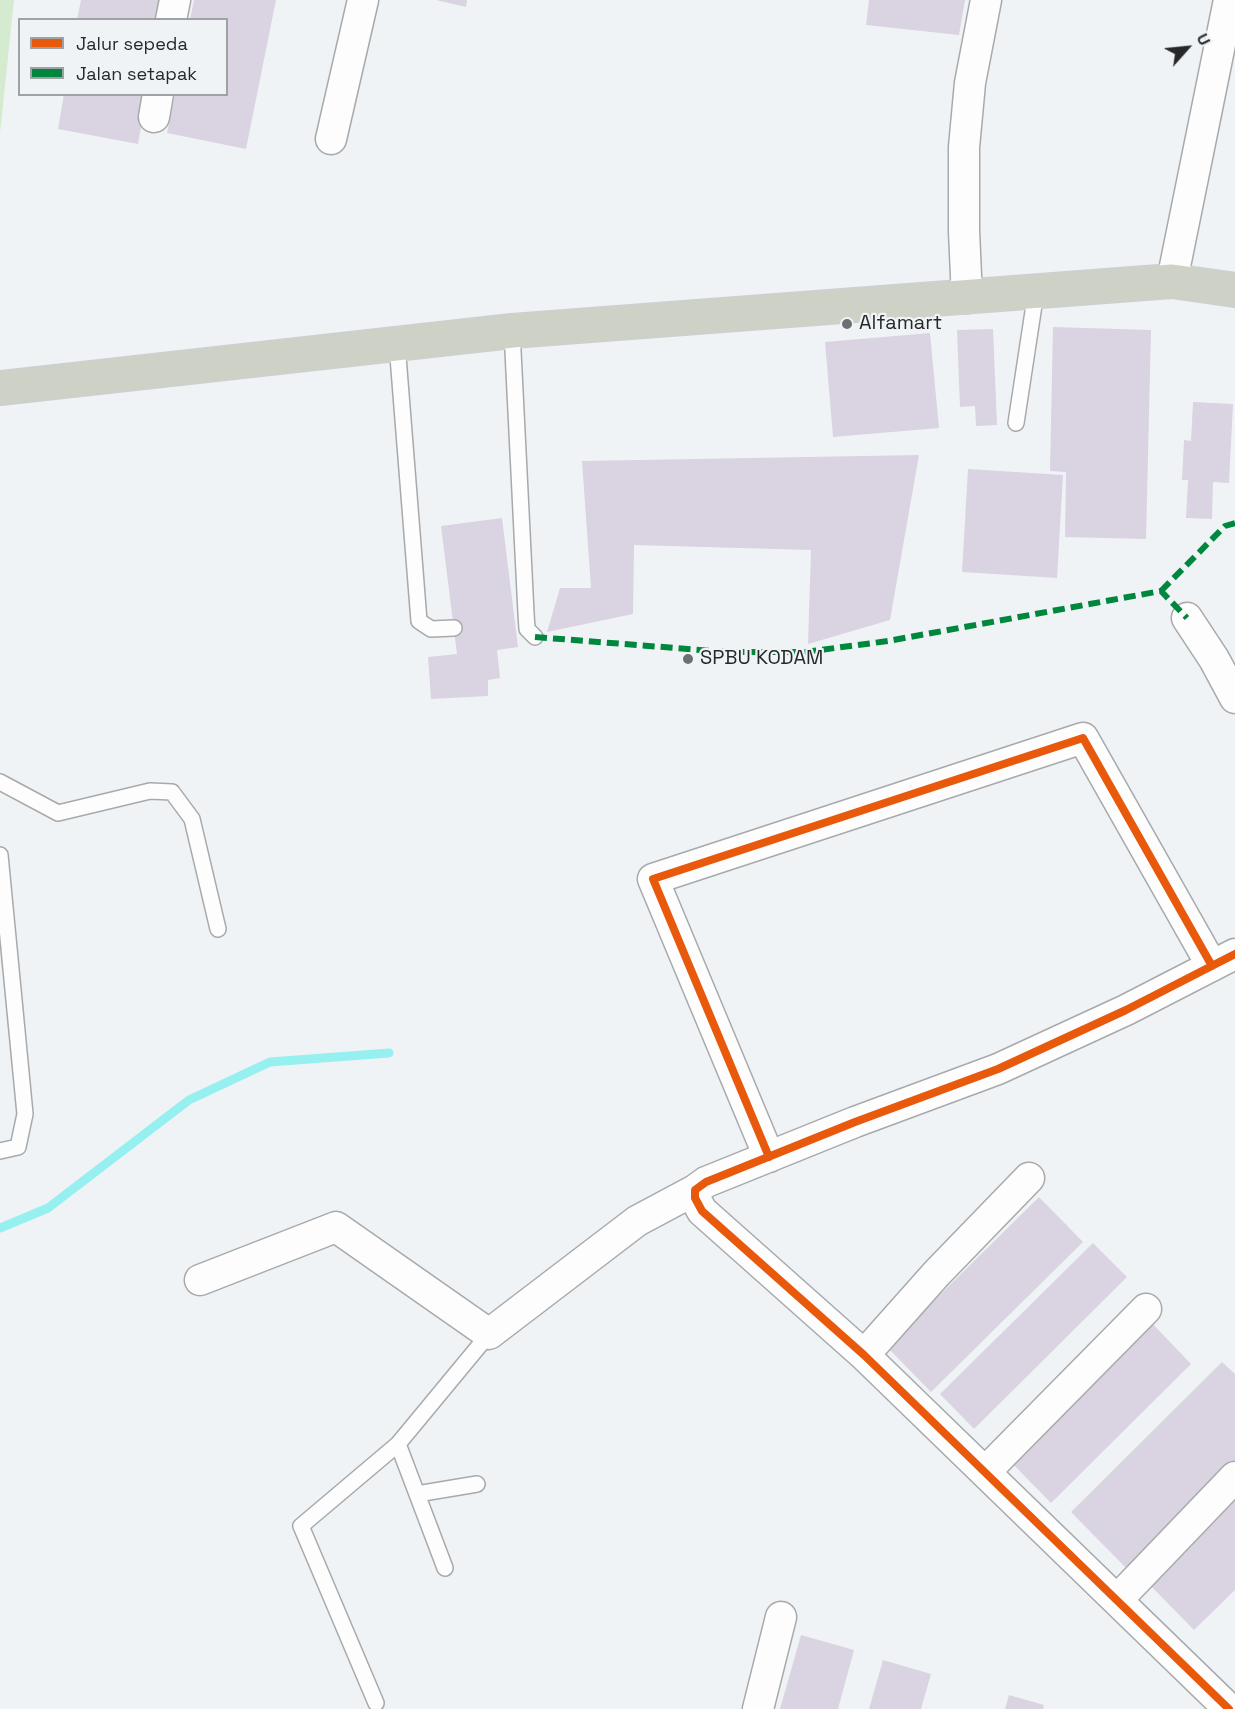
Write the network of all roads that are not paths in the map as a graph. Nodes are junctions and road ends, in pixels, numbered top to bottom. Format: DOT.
graph roads {
  1 [pos="175,0"];
  2 [pos="363,0"];
  3 [pos="986,0"];
  4 [pos="1229,0"];
  5 [pos="171,18"];
  6 [pos="331,139"];
  7 [pos="1172,281"];
  8 [pos="1235,290"];
  9 [pos="1036,292"];
  10 [pos="968,298"];
  11 [pos="512,331"];
  12 [pos="397,344"];
  13 [pos="0,388"];
  14 [pos="1016,423"];
  15 [pos="1187,618"];
  16 [pos="454,628"];
  17 [pos="536,637"];
  18 [pos="1235,698"];
  19 [pos="0,782"];
  20 [pos="0,855"];
  21 [pos="218,929"];
  22 [pos="1223,960"];
  23 [pos="0,1150"];
  24 [pos="770,1157"];
  25 [pos="1029,1178"];
  26 [pos="695,1190"];
  27 [pos="200,1280"];
  28 [pos="1146,1309"];
  29 [pos="489,1335"];
  30 [pos="864,1355"];
  31 [pos="398,1444"];
  32 [pos="985,1472"];
  33 [pos="1235,1477"];
  34 [pos="477,1484"];
  35 [pos="417,1494"];
  36 [pos="446,1569"];
  37 [pos="1117,1600"];
  38 [pos="781,1617"];
  39 [pos="376,1703"];
  40 [pos="758,1709"];
  41 [pos="1229,1709"];
  1 -- 5 [label="street"];
  2 -- 6 [label="street"];
  3 -- 10 [label="street"];
  4 -- 7 [label="street"];
  7 -- 8 [label="highway"];
  7 -- 9 [label="highway"];
  9 -- 10 [label="highway"];
  9 -- 14 [label="lane"];
  10 -- 11 [label="highway"];
  11 -- 12 [label="highway"];
  11 -- 17 [label="lane"];
  12 -- 13 [label="highway"];
  12 -- 16 [label="lane"];
  15 -- 18 [label="street"];
  19 -- 21 [label="lane"];
  20 -- 23 [label="lane"];
  22 -- 24 [label="street"];
  22 -- 24 [label="street"];
  24 -- 26 [label="street"];
  25 -- 30 [label="street"];
  26 -- 29 [label="street"];
  26 -- 30 [label="street"];
  27 -- 29 [label="street"];
  28 -- 32 [label="street"];
  29 -- 31 [label="lane"];
  30 -- 32 [label="street"];
  31 -- 35 [label="lane"];
  31 -- 39 [label="lane"];
  32 -- 37 [label="street"];
  33 -- 37 [label="street"];
  34 -- 35 [label="lane"];
  35 -- 36 [label="lane"];
  37 -- 41 [label="street"];
  38 -- 40 [label="street"];
}
